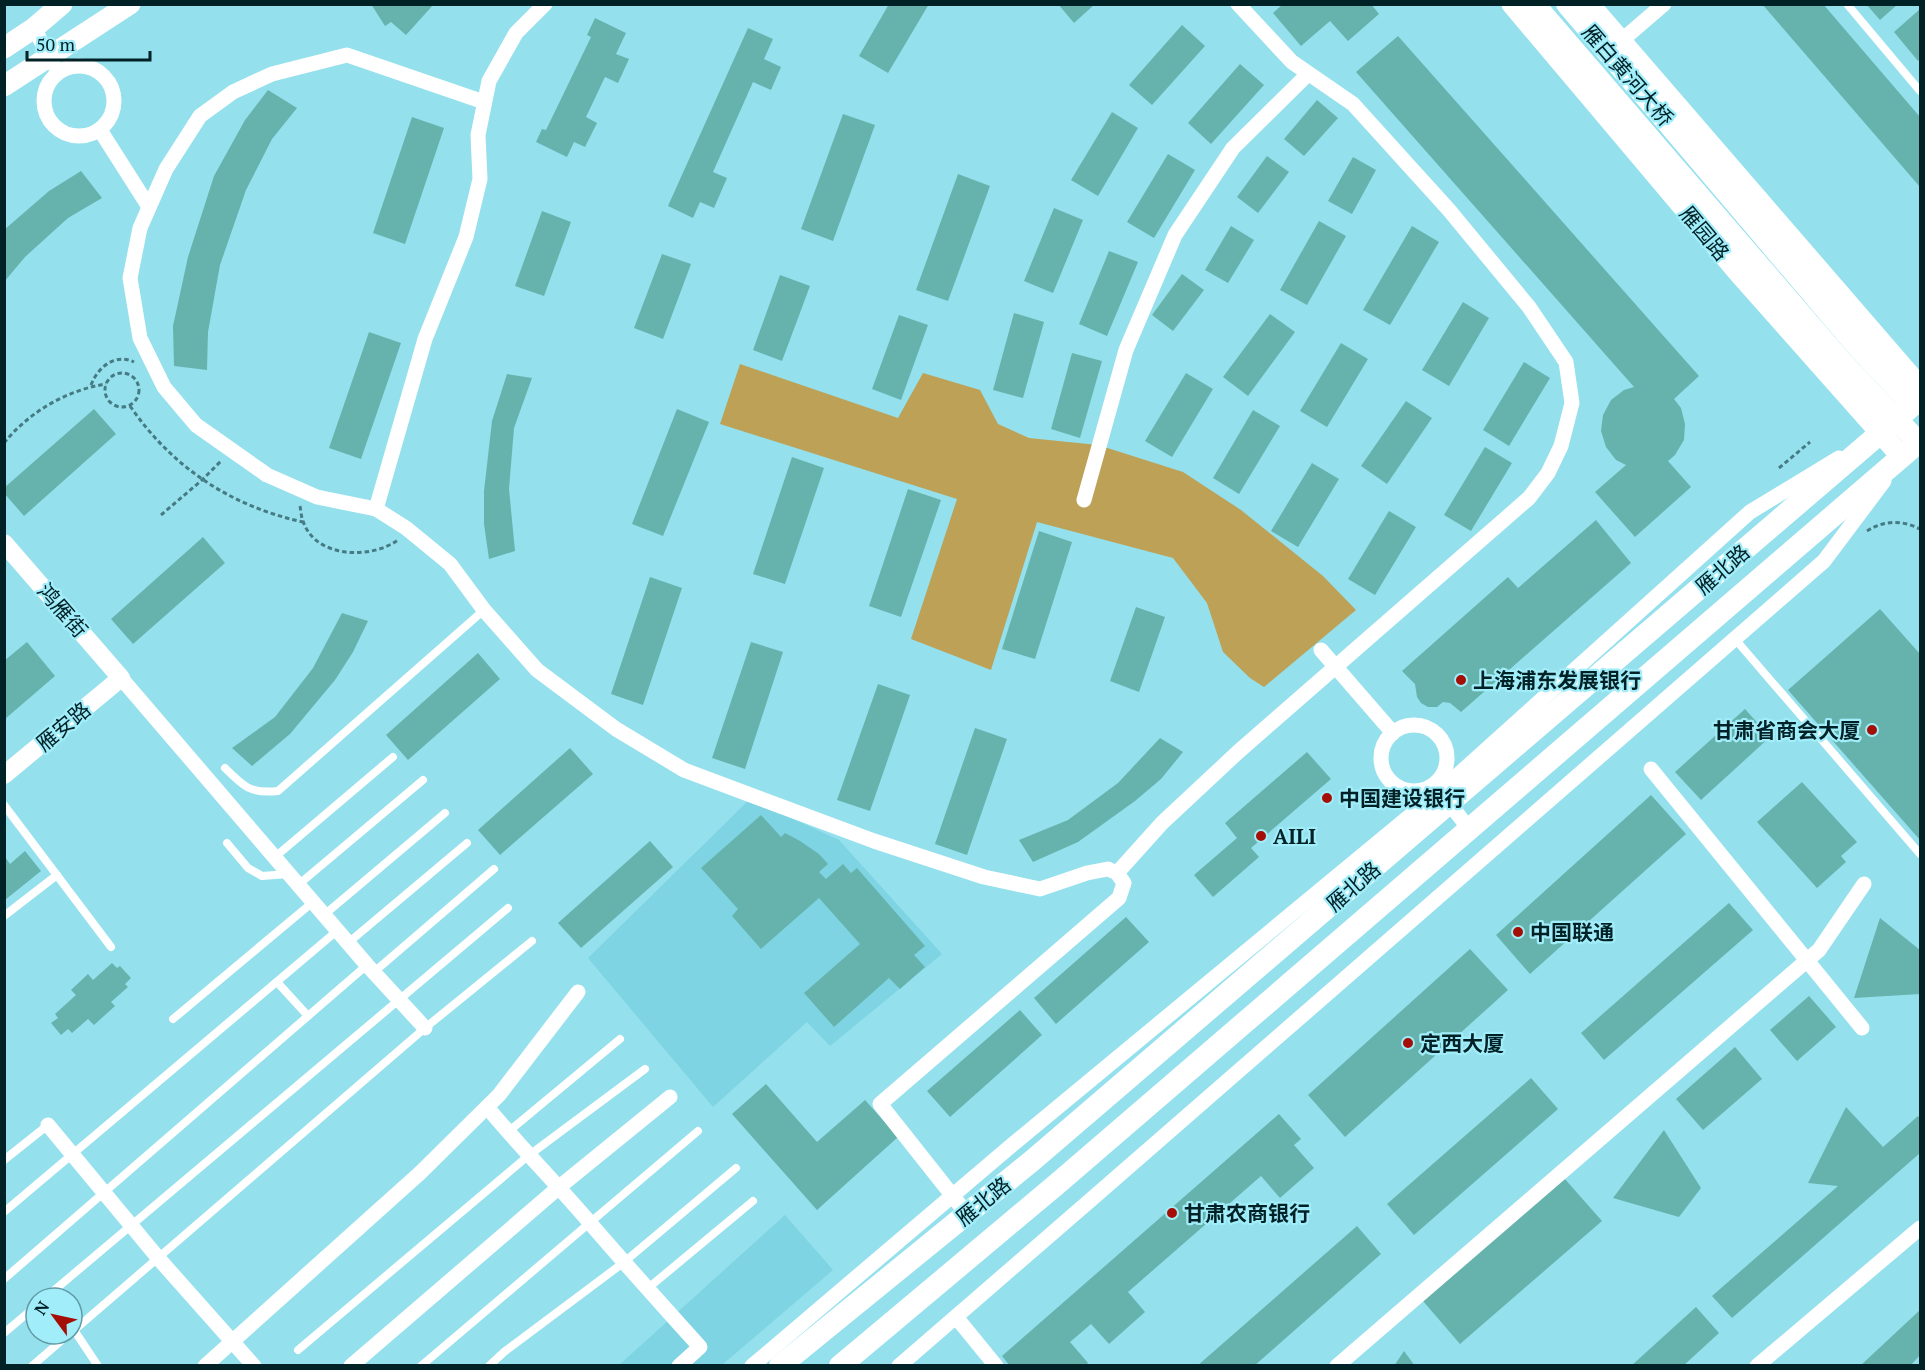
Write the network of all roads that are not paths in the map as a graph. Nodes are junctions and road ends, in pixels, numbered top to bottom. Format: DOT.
graph roads {
  1 [pos="62,4"];
  2 [pos="72,4"];
  3 [pos="129,4"];
  4 [pos="545,4"];
  5 [pos="1238,4"];
  6 [pos="1512,4"];
  7 [pos="1534,4"];
  8 [pos="1567,4"];
  9 [pos="1589,4"];
  10 [pos="1664,4"];
  11 [pos="1847,4"];
  12 [pos="34,28"];
  13 [pos="1621,41"];
  14 [pos="4,48"];
  15 [pos="53,64"];
  16 [pos="1308,74"];
  17 [pos="4,86"];
  18 [pos="1920,91"];
  19 [pos="484,102"];
  20 [pos="100,130"];
  21 [pos="1654,144"];
  22 [pos="1688,145"];
  23 [pos="149,207"];
  24 [pos="1914,405"];
  25 [pos="1880,433"];
  26 [pos="1915,447"];
  27 [pos="1084,500"];
  28 [pos="376,509"];
  29 [pos="4,543"];
  30 [pos="484,610"];
  31 [pos="1735,639"];
  32 [pos="1321,650"];
  33 [pos="1335,668"];
  34 [pos="121,678"];
  35 [pos="1393,733"];
  36 [pos="393,757"];
  37 [pos="225,768"];
  38 [pos="1651,769"];
  39 [pos="4,775"];
  40 [pos="423,780"];
  41 [pos="1441,792"];
  42 [pos="4,805"];
  43 [pos="445,813"];
  44 [pos="1469,829"];
  45 [pos="227,843"];
  46 [pos="467,843"];
  47 [pos="1920,854"];
  48 [pos="275,857"];
  49 [pos="494,869"];
  50 [pos="1116,873"];
  51 [pos="57,875"];
  52 [pos="294,880"];
  53 [pos="1864,884"];
  54 [pos="313,902"];
  55 [pos="508,908"];
  56 [pos="324,915"];
  57 [pos="4,916"];
  58 [pos="338,930"];
  59 [pos="532,941"];
  60 [pos="348,943"];
  61 [pos="111,946"];
  62 [pos="1807,960"];
  63 [pos="370,969"];
  64 [pos="277,982"];
  65 [pos="578,992"];
  66 [pos="398,1001"];
  67 [pos="308,1016"];
  68 [pos="173,1019"];
  69 [pos="424,1028"];
  70 [pos="1862,1028"];
  71 [pos="620,1039"];
  72 [pos="645,1069"];
  73 [pos="670,1097"];
  74 [pos="487,1107"];
  75 [pos="48,1125"];
  76 [pos="698,1131"];
  77 [pos="508,1132"];
  78 [pos="72,1154"];
  79 [pos="528,1156"];
  80 [pos="4,1160"];
  81 [pos="736,1168"];
  82 [pos="558,1188"];
  83 [pos="105,1192"];
  84 [pos="952,1195"];
  85 [pos="753,1201"];
  86 [pos="4,1212"];
  87 [pos="967,1214"];
  88 [pos="590,1222"];
  89 [pos="131,1225"];
  90 [pos="1920,1228"];
  91 [pos="159,1259"];
  92 [pos="623,1263"];
  93 [pos="4,1279"];
  94 [pos="59,1286"];
  95 [pos="647,1290"];
  96 [pos="24,1316"];
  97 [pos="956,1317"];
  98 [pos="84,1322"];
  99 [pos="4,1333"];
  100 [pos="233,1341"];
  101 [pos="55,1346"];
  102 [pos="83,1346"];
  103 [pos="298,1350"];
  104 [pos="32,1365"];
  105 [pos="98,1365"];
  106 [pos="205,1365"];
  107 [pos="254,1365"];
  108 [pos="351,1365"];
  109 [pos="421,1365"];
  110 [pos="489,1365"];
  111 [pos="679,1365"];
  112 [pos="752,1365"];
  113 [pos="780,1365"];
  114 [pos="840,1365"];
  115 [pos="899,1365"];
  116 [pos="996,1365"];
  117 [pos="1337,1365"];
  118 [pos="1757,1365"];
  1 -- 12 [label="main road"];
  2 -- 12 [label="main road"];
  3 -- 15 [label="main road"];
  4 -- 19 [label="street"];
  5 -- 16 [label="street"];
  6 -- 25 [label="main road, 雁园路"];
  7 -- 21 [label="main road, 雁白黄河大桥"];
  8 -- 22 [label="main road, 雁白黄河大桥"];
  9 -- 13 [label="main road, 雁园路"];
  10 -- 13 [label="street"];
  11 -- 18 [label="lane"];
  12 -- 14 [label="main road"];
  12 -- 15 [label="street"];
  13 -- 24 [label="main road, 雁园路"];
  15 -- 17 [label="main road"];
  15 -- 20 [label="street"];
  15 -- 20 [label="street"];
  16 -- 27 [label="street"];
  16 -- 33 [label="street"];
  19 -- 23 [label="street"];
  19 -- 28 [label="street"];
  20 -- 23 [label="street"];
  21 -- 24 [label="main road, 雁园路"];
  22 -- 24 [label="main road, 雁园路"];
  23 -- 28 [label="street"];
  24 -- 25 [label="main road, 雁北路"];
  24 -- 26 [label="main road, 雁园路"];
  25 -- 26 [label="main road, 雁园路"];
  25 -- 41 [label="main road, 雁北路"];
  26 -- 31 [label="street"];
  26 -- 44 [label="main road, 雁北路"];
  28 -- 30 [label="street"];
  29 -- 34 [label="street, 鸿雁街"];
  30 -- 37 [label="lane"];
  30 -- 50 [label="street"];
  31 -- 47 [label="lane"];
  31 -- 97 [label="street"];
  32 -- 33 [label="street"];
  33 -- 35 [label="street"];
  33 -- 50 [label="street"];
  34 -- 39 [label="street, 雁安路"];
  34 -- 48 [label="street"];
  35 -- 41 [label="street"];
  35 -- 41 [label="street"];
  36 -- 48 [label="lane"];
  38 -- 62 [label="street"];
  40 -- 52 [label="lane"];
  41 -- 44 [label="street"];
  41 -- 84 [label="street"];
  41 -- 87 [label="main road, 雁北路"];
  42 -- 51 [label="lane"];
  43 -- 56 [label="lane"];
  44 -- 114 [label="main road, 雁北路"];
  45 -- 52 [label="lane"];
  46 -- 60 [label="lane"];
  48 -- 52 [label="street"];
  49 -- 63 [label="lane"];
  50 -- 84 [label="street"];
  51 -- 57 [label="lane"];
  51 -- 61 [label="lane"];
  52 -- 54 [label="street"];
  53 -- 62 [label="street"];
  54 -- 56 [label="street"];
  54 -- 68 [label="lane"];
  55 -- 66 [label="lane"];
  56 -- 58 [label="street"];
  58 -- 60 [label="street"];
  58 -- 64 [label="lane"];
  59 -- 69 [label="lane"];
  60 -- 63 [label="street"];
  62 -- 70 [label="street"];
  62 -- 117 [label="street"];
  63 -- 66 [label="street"];
  63 -- 67 [label="lane"];
  64 -- 67 [label="lane"];
  64 -- 78 [label="lane"];
  65 -- 74 [label="street"];
  66 -- 69 [label="street"];
  66 -- 89 [label="lane"];
  67 -- 83 [label="lane"];
  69 -- 91 [label="lane"];
  71 -- 77 [label="lane"];
  72 -- 79 [label="lane"];
  73 -- 82 [label="street"];
  74 -- 77 [label="street"];
  74 -- 100 [label="street"];
  75 -- 78 [label="street"];
  75 -- 80 [label="lane"];
  76 -- 88 [label="lane"];
  77 -- 79 [label="street"];
  78 -- 83 [label="street"];
  78 -- 86 [label="lane"];
  79 -- 82 [label="street"];
  79 -- 103 [label="lane"];
  81 -- 92 [label="lane"];
  82 -- 88 [label="street"];
  82 -- 108 [label="street"];
  83 -- 89 [label="street"];
  83 -- 93 [label="lane"];
  84 -- 87 [label="street"];
  84 -- 112 [label="street"];
  85 -- 95 [label="lane"];
  87 -- 113 [label="main road, 雁北路"];
  88 -- 92 [label="street"];
  88 -- 109 [label="lane"];
  89 -- 91 [label="street"];
  89 -- 94 [label="lane"];
  90 -- 118 [label="street"];
  91 -- 98 [label="lane"];
  91 -- 100 [label="street"];
  92 -- 95 [label="street"];
  92 -- 110 [label="lane"];
  95 -- 111 [label="street"];
  96 -- 99 [label="lane"];
  97 -- 115 [label="street"];
  97 -- 116 [label="street"];
  100 -- 106 [label="street"];
  100 -- 107 [label="street"];
  101 -- 104 [label="lane"];
  102 -- 105 [label="lane"];
}
